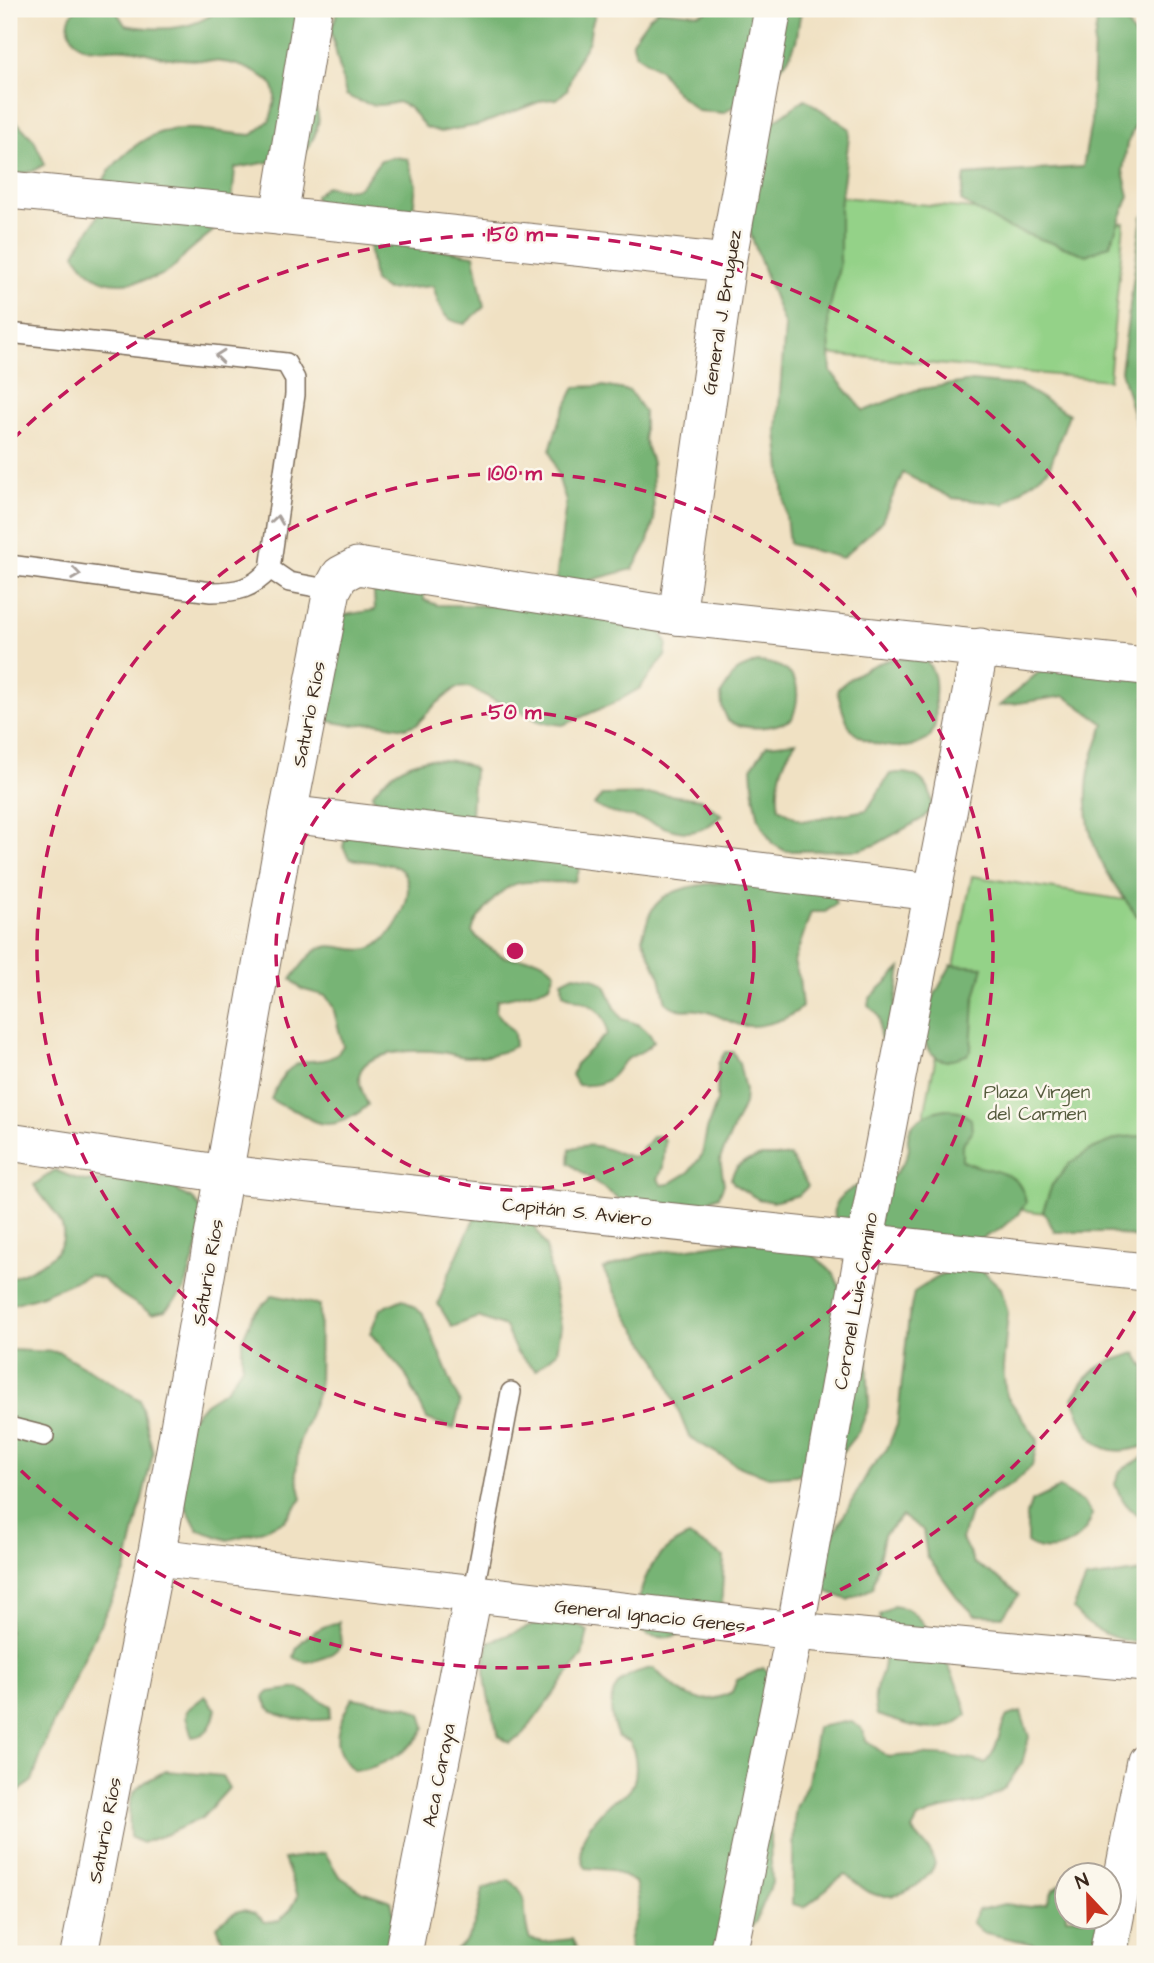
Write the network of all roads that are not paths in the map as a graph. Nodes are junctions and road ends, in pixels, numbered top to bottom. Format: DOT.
graph roads {
  1 [pos="313,9"];
  2 [pos="773,9"];
  3 [pos="9,190"];
  4 [pos="279,216"];
  5 [pos="727,263"];
  6 [pos="9,333"];
  7 [pos="9,565"];
  8 [pos="270,569"];
  9 [pos="332,590"];
  10 [pos="677,615"];
  11 [pos="980,647"];
  12 [pos="1145,666"];
  13 [pos="288,814"];
  14 [pos="932,892"];
  15 [pos="9,1142"];
  16 [pos="225,1174"];
  17 [pos="865,1243"];
  18 [pos="1145,1272"];
  19 [pos="511,1392"];
  20 [pos="9,1427"];
  21 [pos="44,1436"];
  22 [pos="156,1557"];
  23 [pos="473,1595"];
  24 [pos="795,1631"];
  25 [pos="1145,1663"];
  26 [pos="1145,1760"];
  27 [pos="79,1954"];
  28 [pos="402,1954"];
  29 [pos="728,1954"];
  30 [pos="1108,1954"];
  1 -- 4 [label="street"];
  2 -- 5 [label="street, General J. Bruguez"];
  3 -- 4 [label="street"];
  4 -- 5 [label="street"];
  5 -- 10 [label="street, General J. Bruguez"];
  8 -- 6 [label="lane, one-way"];
  7 -- 8 [label="lane, one-way"];
  8 -- 9 [label="lane"];
  9 -- 10 [label="street"];
  9 -- 13 [label="street, Saturio Ríos"];
  10 -- 11 [label="street"];
  11 -- 12 [label="street"];
  11 -- 14 [label="street, Coronel Luis Camino"];
  13 -- 14 [label="street"];
  13 -- 16 [label="street, Saturio Ríos"];
  14 -- 17 [label="street, Coronel Luis Camino"];
  15 -- 16 [label="street, Capitán S. Aviero"];
  16 -- 17 [label="street, Capitán S. Aviero"];
  16 -- 22 [label="street, Saturio Ríos"];
  17 -- 18 [label="street, Capitán S. Aviero"];
  17 -- 24 [label="street, Coronel Luis Camino"];
  19 -- 23 [label="lane"];
  20 -- 21 [label="lane"];
  22 -- 23 [label="street, General Ignacio Genes"];
  22 -- 27 [label="street, Saturio Ríos"];
  23 -- 24 [label="street, General Ignacio Genes"];
  23 -- 28 [label="street, Aca Caraya"];
  24 -- 25 [label="street, General Ignacio Genes"];
  24 -- 29 [label="street, Coronel Luis Camino"];
  26 -- 30 [label="street"];
}
